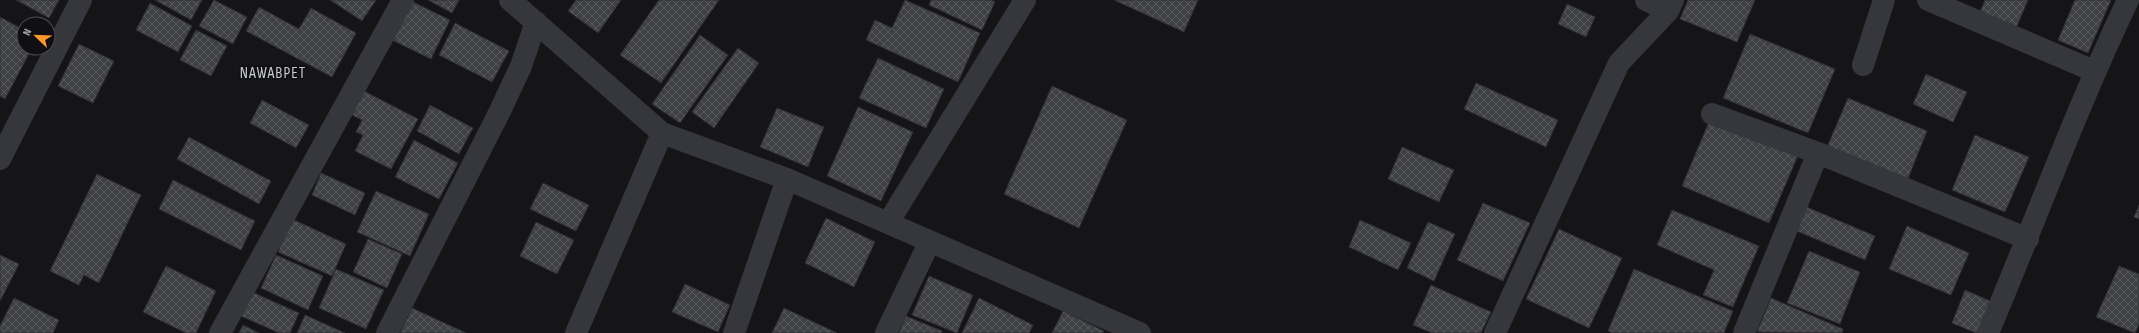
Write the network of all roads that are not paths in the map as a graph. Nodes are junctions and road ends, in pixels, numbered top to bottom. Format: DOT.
graph roads {
  1 [pos="81,0"];
  2 [pos="403,0"];
  3 [pos="510,0"];
  4 [pos="1025,0"];
  5 [pos="1646,0"];
  6 [pos="1884,0"];
  7 [pos="1928,0"];
  8 [pos="2128,0"];
  9 [pos="1670,6"];
  10 [pos="536,22"];
  11 [pos="1863,65"];
  12 [pos="2094,71"];
  13 [pos="1712,114"];
  14 [pos="662,133"];
  15 [pos="1818,153"];
  16 [pos="0,159"];
  17 [pos="787,179"];
  18 [pos="888,223"];
  19 [pos="2028,239"];
  20 [pos="929,243"];
  21 [pos="1116,329"];
  22 [pos="220,333"];
  23 [pos="387,333"];
  24 [pos="576,333"];
  25 [pos="734,333"];
  26 [pos="886,333"];
  27 [pos="1140,333"];
  28 [pos="1495,333"];
  29 [pos="1744,333"];
  30 [pos="1988,333"];
  1 -- 16 [label="street"];
  2 -- 22 [label="street"];
  3 -- 10 [label="street"];
  4 -- 18 [label="street"];
  5 -- 9 [label="street"];
  6 -- 11 [label="street"];
  7 -- 12 [label="street"];
  8 -- 12 [label="street"];
  9 -- 28 [label="street"];
  10 -- 14 [label="street"];
  10 -- 23 [label="street"];
  12 -- 19 [label="street"];
  13 -- 15 [label="street"];
  14 -- 17 [label="street"];
  14 -- 24 [label="street"];
  15 -- 19 [label="street"];
  15 -- 29 [label="street"];
  17 -- 18 [label="street"];
  17 -- 25 [label="street"];
  18 -- 20 [label="street"];
  19 -- 30 [label="street"];
  20 -- 21 [label="street"];
  20 -- 26 [label="street"];
  21 -- 27 [label="street"];
}
